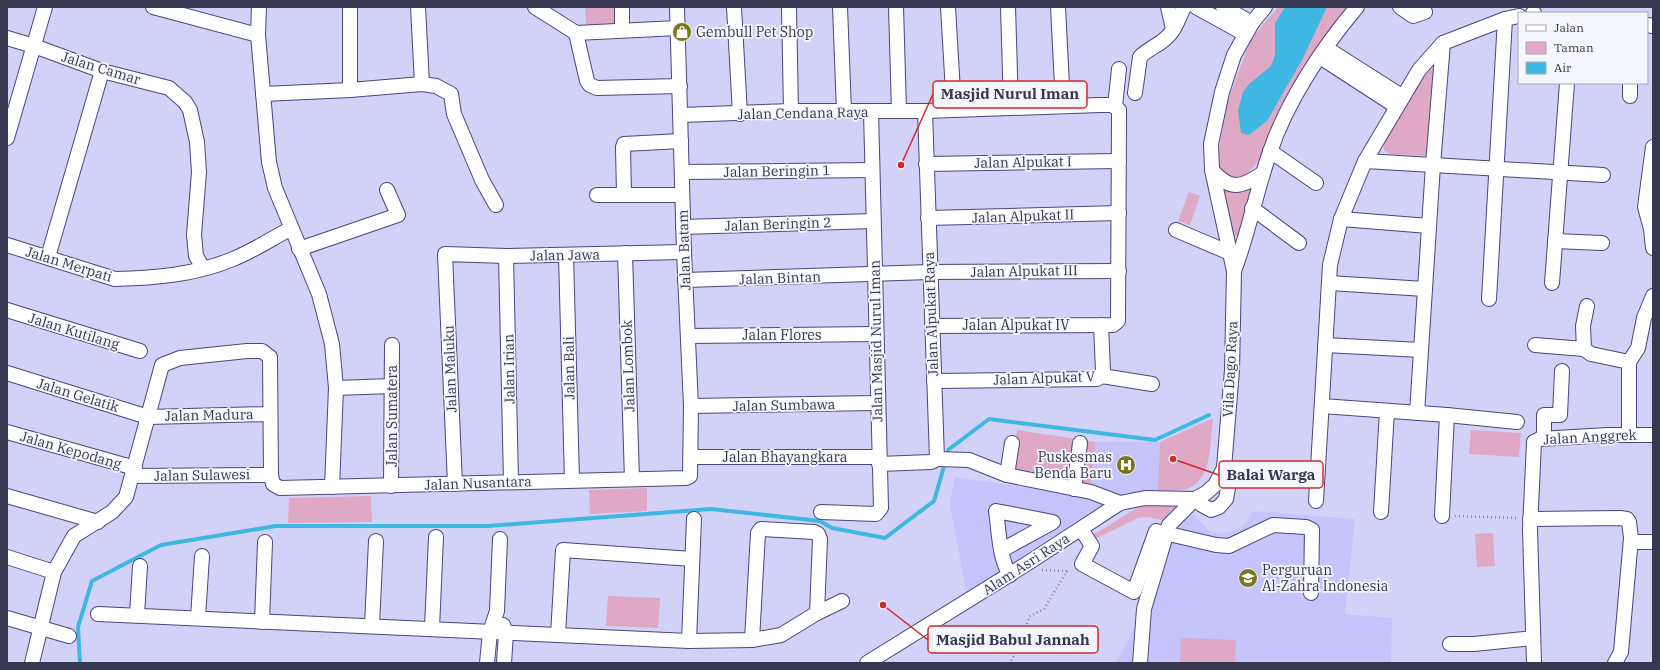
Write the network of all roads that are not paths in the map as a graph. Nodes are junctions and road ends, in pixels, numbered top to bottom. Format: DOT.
graph roads {
  1 [pos="45,7"];
  2 [pos="153,7"];
  3 [pos="259,7"];
  4 [pos="350,7"];
  5 [pos="418,7"];
  6 [pos="535,7"];
  7 [pos="622,7"];
  8 [pos="677,7"];
  9 [pos="734,7"];
  10 [pos="789,7"];
  11 [pos="840,7"];
  12 [pos="896,7"];
  13 [pos="948,7"];
  14 [pos="1008,7"];
  15 [pos="1058,7"];
  16 [pos="1168,7"];
  17 [pos="1184,7"];
  18 [pos="1196,7"];
  19 [pos="1223,7"];
  20 [pos="1265,7"];
  21 [pos="1357,7"];
  22 [pos="1400,7"];
  23 [pos="1425,12"];
  24 [pos="1518,16"];
  25 [pos="1505,19"];
  26 [pos="678,28"];
  27 [pos="1249,28"];
  28 [pos="1173,29"];
  29 [pos="622,30"];
  30 [pos="576,33"];
  31 [pos="258,35"];
  32 [pos="7,38"];
  33 [pos="1443,43"];
  34 [pos="34,46"];
  35 [pos="1323,52"];
  36 [pos="1119,69"];
  37 [pos="102,71"];
  38 [pos="422,84"];
  39 [pos="1567,84"];
  40 [pos="680,86"];
  41 [pos="350,90"];
  42 [pos="1135,93"];
  43 [pos="263,94"];
  44 [pos="1400,102"];
  45 [pos="1063,106"];
  46 [pos="1011,107"];
  47 [pos="1117,108"];
  48 [pos="954,109"];
  49 [pos="844,111"];
  50 [pos="899,111"];
  51 [pos="925,111"];
  52 [pos="791,112"];
  53 [pos="871,112"];
  54 [pos="740,114"];
  55 [pos="681,116"];
  56 [pos="7,138"];
  57 [pos="681,141"];
  58 [pos="1653,147"];
  59 [pos="1270,152"];
  60 [pos="1366,160"];
  61 [pos="1119,161"];
  62 [pos="926,164"];
  63 [pos="1433,165"];
  64 [pos="1496,169"];
  65 [pos="872,170"];
  66 [pos="1212,170"];
  67 [pos="682,172"];
  68 [pos="1263,173"];
  69 [pos="1560,173"];
  70 [pos="1603,175"];
  71 [pos="1316,183"];
  72 [pos="387,190"];
  73 [pos="624,194"];
  74 [pos="597,195"];
  75 [pos="682,195"];
  76 [pos="496,205"];
  77 [pos="1252,208"];
  78 [pos="1119,213"];
  79 [pos="928,218"];
  80 [pos="1341,219"];
  81 [pos="873,221"];
  82 [pos="1429,226"];
  83 [pos="683,227"];
  84 [pos="290,229"];
  85 [pos="1176,230"];
  86 [pos="1555,241"];
  87 [pos="1299,243"];
  88 [pos="1602,243"];
  89 [pos="7,245"];
  90 [pos="1653,248"];
  91 [pos="299,249"];
  92 [pos="684,252"];
  93 [pos="625,253"];
  94 [pos="445,254"];
  95 [pos="1230,254"];
  96 [pos="566,255"];
  97 [pos="506,256"];
  98 [pos="48,257"];
  99 [pos="203,268"];
  100 [pos="1119,271"];
  101 [pos="1234,271"];
  102 [pos="930,272"];
  103 [pos="875,275"];
  104 [pos="685,280"];
  105 [pos="1329,283"];
  106 [pos="1552,283"];
  107 [pos="1425,289"];
  108 [pos="1653,293"];
  109 [pos="1488,299"];
  110 [pos="1586,306"];
  111 [pos="7,310"];
  112 [pos="1101,325"];
  113 [pos="932,326"];
  114 [pos="876,334"];
  115 [pos="688,336"];
  116 [pos="392,345"];
  117 [pos="1325,345"];
  118 [pos="1535,345"];
  119 [pos="1584,349"];
  120 [pos="1421,350"];
  121 [pos="140,351"];
  122 [pos="1629,362"];
  123 [pos="1562,371"];
  124 [pos="7,373"];
  125 [pos="1102,376"];
  126 [pos="934,381"];
  127 [pos="1152,384"];
  128 [pos="392,386"];
  129 [pos="336,388"];
  130 [pos="877,403"];
  131 [pos="691,406"];
  132 [pos="1322,406"];
  133 [pos="1387,411"];
  134 [pos="1417,413"];
  135 [pos="270,414"];
  136 [pos="1447,415"];
  137 [pos="148,417"];
  138 [pos="1517,422"];
  139 [pos="7,432"];
  140 [pos="1629,434"];
  141 [pos="1653,435"];
  142 [pos="1544,438"];
  143 [pos="1012,443"];
  144 [pos="1080,443"];
  145 [pos="691,457"];
  146 [pos="937,459"];
  147 [pos="879,460"];
  148 [pos="1224,468"];
  149 [pos="134,472"];
  150 [pos="691,472"];
  151 [pos="271,475"];
  152 [pos="1007,476"];
  153 [pos="632,479"];
  154 [pos="572,480"];
  155 [pos="511,482"];
  156 [pos="455,484"];
  157 [pos="392,486"];
  158 [pos="332,487"];
  159 [pos="1074,489"];
  160 [pos="7,496"];
  161 [pos="1195,498"];
  162 [pos="1316,501"];
  163 [pos="1120,503"];
  164 [pos="821,512"];
  165 [pos="1381,512"];
  166 [pos="1442,516"];
  167 [pos="694,519"];
  168 [pos="1530,519"];
  169 [pos="98,522"];
  170 [pos="1081,529"];
  171 [pos="1166,534"];
  172 [pos="436,538"];
  173 [pos="500,538"];
  174 [pos="265,542"];
  175 [pos="376,542"];
  176 [pos="1631,542"];
  177 [pos="1653,542"];
  178 [pos="1002,550"];
  179 [pos="202,556"];
  180 [pos="7,557"];
  181 [pos="692,559"];
  182 [pos="140,566"];
  183 [pos="54,572"];
  184 [pos="1010,575"];
  185 [pos="1311,593"];
  186 [pos="842,601"];
  187 [pos="497,611"];
  188 [pos="817,613"];
  189 [pos="98,614"];
  190 [pos="137,615"];
  191 [pos="7,618"];
  192 [pos="198,618"];
  193 [pos="262,622"];
  194 [pos="372,625"];
  195 [pos="42,628"];
  196 [pos="432,628"];
  197 [pos="490,632"];
  198 [pos="506,633"];
  199 [pos="558,635"];
  200 [pos="68,636"];
  201 [pos="1533,638"];
  202 [pos="752,640"];
  203 [pos="690,641"];
  204 [pos="1450,644"];
  205 [pos="32,663"];
  206 [pos="487,663"];
  207 [pos="504,663"];
  208 [pos="867,663"];
  209 [pos="1140,663"];
  210 [pos="1534,663"];
  211 [pos="1615,663"];
  1 -- 34 [label="street"];
  2 -- 31 [label="street"];
  3 -- 31 [label="street"];
  4 -- 41 [label="street"];
  5 -- 38 [label="street"];
  6 -- 30 [label="street"];
  7 -- 29 [label="street"];
  8 -- 26 [label="street, Jalan Batam"];
  9 -- 54 [label="street"];
  10 -- 52 [label="street"];
  11 -- 49 [label="street"];
  12 -- 50 [label="street"];
  13 -- 48 [label="street"];
  14 -- 46 [label="street"];
  15 -- 45 [label="street"];
  16 -- 28 [label="street"];
  17 -- 28 [label="street"];
  18 -- 27 [label="street"];
  19 -- 27 [label="street"];
  20 -- 27 [label="street, Vila Dago Raya"];
  21 -- 35 [label="street, Vila Dago Raya"];
  22 -- 23 [label="street"];
  24 -- 25 [label="street"];
  25 -- 33 [label="street"];
  25 -- 64 [label="street"];
  26 -- 29 [label="street"];
  26 -- 40 [label="street, Jalan Batam"];
  27 -- 66 [label="street, Vila Dago Raya"];
  28 -- 42 [label="street"];
  29 -- 30 [label="street"];
  30 -- 40 [label="street"];
  31 -- 43 [label="street"];
  32 -- 34 [label="street, Jalan Camar"];
  33 -- 44 [label="street"];
  33 -- 63 [label="street"];
  34 -- 37 [label="street, Jalan Camar"];
  34 -- 56 [label="street"];
  35 -- 44 [label="street"];
  35 -- 59 [label="street, Vila Dago Raya"];
  36 -- 47 [label="street"];
  37 -- 98 [label="street"];
  37 -- 99 [label="street, Jalan Camar"];
  38 -- 41 [label="street"];
  38 -- 76 [label="street"];
  39 -- 69 [label="street"];
  40 -- 55 [label="street, Jalan Batam"];
  41 -- 43 [label="street"];
  43 -- 84 [label="street"];
  44 -- 60 [label="street"];
  45 -- 46 [label="street, Jalan Cendana Raya"];
  45 -- 47 [label="street, Jalan Cendana Raya"];
  46 -- 48 [label="street, Jalan Cendana Raya"];
  47 -- 61 [label="street"];
  48 -- 51 [label="street, Jalan Cendana Raya"];
  49 -- 52 [label="street, Jalan Cendana Raya"];
  49 -- 53 [label="street, Jalan Cendana Raya"];
  50 -- 51 [label="street, Jalan Cendana Raya"];
  50 -- 53 [label="street, Jalan Cendana Raya"];
  51 -- 62 [label="street, Jalan Alpukat Raya"];
  52 -- 54 [label="street, Jalan Cendana Raya"];
  53 -- 65 [label="street, Jalan Masjid Nurul Iman"];
  54 -- 55 [label="street, Jalan Cendana Raya"];
  55 -- 57 [label="street, Jalan Batam"];
  57 -- 67 [label="street, Jalan Batam"];
  57 -- 73 [label="street"];
  58 -- 90 [label="street"];
  59 -- 68 [label="street, Vila Dago Raya"];
  59 -- 71 [label="street"];
  60 -- 63 [label="street"];
  60 -- 80 [label="street"];
  61 -- 62 [label="street, Jalan Alpukat I"];
  61 -- 78 [label="street"];
  62 -- 79 [label="street, Jalan Alpukat Raya"];
  63 -- 64 [label="street"];
  63 -- 82 [label="street"];
  64 -- 69 [label="street"];
  64 -- 109 [label="street"];
  65 -- 67 [label="street, Jalan Beringin 1"];
  65 -- 81 [label="street, Jalan Masjid Nurul Iman"];
  66 -- 68 [label="street"];
  66 -- 95 [label="street, Vila Dago Raya"];
  67 -- 75 [label="street, Jalan Batam"];
  68 -- 77 [label="street, Vila Dago Raya"];
  69 -- 70 [label="street"];
  69 -- 86 [label="street"];
  72 -- 91 [label="street"];
  73 -- 74 [label="street"];
  73 -- 75 [label="street"];
  75 -- 83 [label="street, Jalan Batam"];
  77 -- 87 [label="street"];
  77 -- 101 [label="street, Vila Dago Raya"];
  78 -- 79 [label="street, Jalan Alpukat II"];
  78 -- 100 [label="street"];
  79 -- 102 [label="street, Jalan Alpukat Raya"];
  80 -- 82 [label="street"];
  80 -- 105 [label="street"];
  81 -- 83 [label="street, Jalan Beringin 2"];
  81 -- 103 [label="street, Jalan Masjid Nurul Iman"];
  82 -- 107 [label="street"];
  83 -- 92 [label="street, Jalan Batam"];
  84 -- 91 [label="street"];
  84 -- 99 [label="street, Jalan Merpati"];
  85 -- 95 [label="street"];
  86 -- 88 [label="street"];
  86 -- 106 [label="street"];
  89 -- 98 [label="street, Jalan Merpati"];
  91 -- 129 [label="street"];
  92 -- 93 [label="street, Jalan Jawa"];
  92 -- 104 [label="street, Jalan Batam"];
  93 -- 96 [label="street, Jalan Jawa"];
  93 -- 153 [label="street, Jalan Lombok"];
  94 -- 97 [label="street, Jalan Jawa"];
  94 -- 156 [label="street, Jalan Maluku"];
  95 -- 101 [label="street, Vila Dago Raya"];
  96 -- 97 [label="street, Jalan Jawa"];
  96 -- 154 [label="street, Jalan Bali"];
  97 -- 155 [label="street, Jalan Irian"];
  98 -- 99 [label="street, Jalan Merpati"];
  100 -- 102 [label="street, Jalan Alpukat III"];
  100 -- 112 [label="street, Jalan Alpukat IV"];
  101 -- 148 [label="street, Vila Dago Raya"];
  102 -- 103 [label="street, Jalan Alpukat III"];
  102 -- 113 [label="street, Jalan Alpukat Raya"];
  103 -- 104 [label="street, Jalan Bintan"];
  103 -- 114 [label="street, Jalan Masjid Nurul Iman"];
  104 -- 115 [label="street, Jalan Batam"];
  105 -- 107 [label="street"];
  105 -- 117 [label="street"];
  107 -- 120 [label="street"];
  108 -- 122 [label="street"];
  110 -- 119 [label="street"];
  111 -- 121 [label="street, Jalan Kutilang"];
  112 -- 113 [label="street, Jalan Alpukat IV"];
  112 -- 125 [label="street, Jalan Alpukat V"];
  113 -- 126 [label="street, Jalan Alpukat Raya"];
  114 -- 115 [label="street, Jalan Flores"];
  114 -- 130 [label="street, Jalan Masjid Nurul Iman"];
  115 -- 131 [label="street, Jalan Batam"];
  116 -- 128 [label="street, Jalan Sumatera"];
  117 -- 120 [label="street"];
  117 -- 132 [label="street"];
  118 -- 119 [label="street"];
  119 -- 122 [label="street"];
  120 -- 134 [label="street"];
  122 -- 140 [label="street"];
  123 -- 142 [label="street"];
  124 -- 137 [label="street, Jalan Gelatik"];
  125 -- 126 [label="street, Jalan Alpukat V"];
  125 -- 127 [label="street"];
  126 -- 146 [label="street, Jalan Alpukat Raya"];
  128 -- 129 [label="street"];
  128 -- 157 [label="street, Jalan Sumatera"];
  129 -- 158 [label="street"];
  130 -- 131 [label="street, Jalan Sumbawa"];
  130 -- 147 [label="street, Jalan Masjid Nurul Iman"];
  131 -- 145 [label="street, Jalan Batam"];
  132 -- 133 [label="street"];
  132 -- 162 [label="street"];
  133 -- 134 [label="street"];
  133 -- 165 [label="street"];
  134 -- 136 [label="street"];
  135 -- 137 [label="street, Jalan Madura"];
  135 -- 137 [label="street"];
  135 -- 151 [label="street"];
  136 -- 138 [label="street"];
  136 -- 166 [label="street"];
  137 -- 149 [label="street"];
  139 -- 149 [label="street, Jalan Kepodang"];
  140 -- 141 [label="street, Jalan Anggrek"];
  140 -- 142 [label="street, Jalan Anggrek"];
  142 -- 168 [label="street, Jalan Anggrek"];
  143 -- 152 [label="street"];
  144 -- 159 [label="street"];
  145 -- 147 [label="street, Jalan Bhayangkara"];
  145 -- 150 [label="street, Jalan Batam"];
  146 -- 147 [label="street"];
  146 -- 152 [label="street"];
  147 -- 164 [label="street, Jalan Masjid Nurul Iman"];
  148 -- 161 [label="street, Vila Dago Raya"];
  148 -- 161 [label="street, Vila Dago Raya"];
  149 -- 151 [label="street, Jalan Sulawesi"];
  149 -- 169 [label="street"];
  150 -- 153 [label="street, Jalan Nusantara"];
  151 -- 158 [label="street, Jalan Nusantara"];
  152 -- 159 [label="street"];
  153 -- 154 [label="street, Jalan Nusantara"];
  154 -- 155 [label="street, Jalan Nusantara"];
  155 -- 156 [label="street, Jalan Nusantara"];
  156 -- 157 [label="street, Jalan Nusantara"];
  157 -- 158 [label="street, Jalan Nusantara"];
  159 -- 163 [label="street"];
  160 -- 169 [label="street"];
  161 -- 163 [label="street, Alam Asri Raya"];
  161 -- 171 [label="street"];
  163 -- 170 [label="street, Alam Asri Raya"];
  167 -- 181 [label="street"];
  168 -- 176 [label="street"];
  168 -- 201 [label="street"];
  169 -- 183 [label="street"];
  170 -- 171 [label="street"];
  170 -- 184 [label="street, Alam Asri Raya"];
  171 -- 185 [label="street"];
  171 -- 209 [label="street"];
  172 -- 196 [label="street"];
  173 -- 187 [label="street"];
  174 -- 193 [label="street"];
  175 -- 194 [label="street"];
  176 -- 177 [label="street"];
  176 -- 211 [label="street"];
  178 -- 184 [label="street"];
  179 -- 192 [label="street"];
  180 -- 183 [label="street"];
  181 -- 199 [label="street"];
  181 -- 203 [label="street"];
  182 -- 190 [label="street"];
  183 -- 195 [label="street"];
  184 -- 208 [label="street, Alam Asri Raya"];
  186 -- 188 [label="street"];
  187 -- 197 [label="street"];
  187 -- 198 [label="street"];
  188 -- 202 [label="street"];
  188 -- 202 [label="street"];
  189 -- 190 [label="street"];
  190 -- 192 [label="street"];
  191 -- 195 [label="street"];
  192 -- 193 [label="street"];
  193 -- 194 [label="street"];
  194 -- 196 [label="street"];
  195 -- 200 [label="street"];
  195 -- 205 [label="street"];
  196 -- 197 [label="street"];
  197 -- 198 [label="street"];
  197 -- 206 [label="street"];
  198 -- 199 [label="street"];
  198 -- 207 [label="street"];
  199 -- 203 [label="street"];
  201 -- 204 [label="street"];
  201 -- 210 [label="street"];
  202 -- 203 [label="street"];
}
